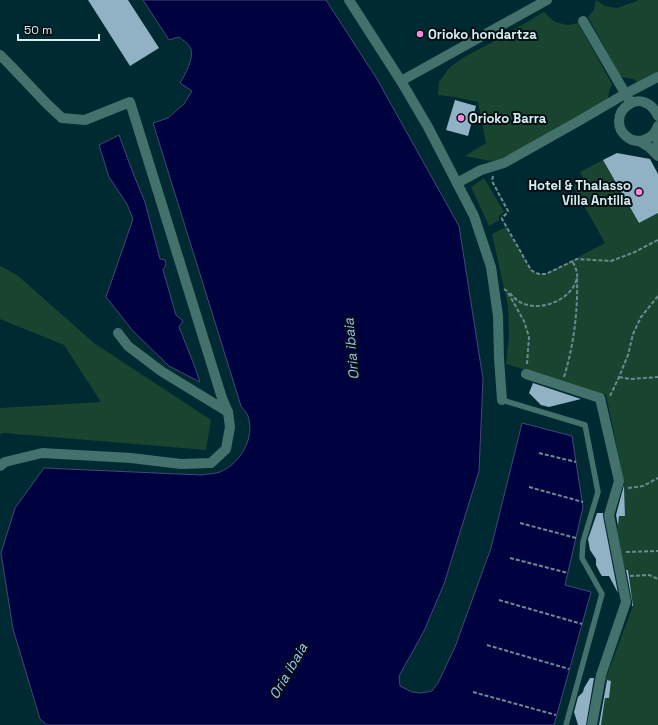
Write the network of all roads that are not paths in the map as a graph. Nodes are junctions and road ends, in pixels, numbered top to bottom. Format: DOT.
graph roads {
  1 [pos="349,0"];
  2 [pos="544,2"];
  3 [pos="583,21"];
  4 [pos="0,55"];
  5 [pos="658,77"];
  6 [pos="401,81"];
  7 [pos="628,99"];
  8 [pos="657,111"];
  9 [pos="658,128"];
  10 [pos="639,141"];
  11 [pos="658,145"];
  12 [pos="658,156"];
  13 [pos="457,183"];
  14 [pos="118,333"];
  15 [pos="526,374"];
  16 [pos="502,400"];
  17 [pos="228,412"];
  18 [pos="0,466"];
  19 [pos="566,725"];
  20 [pos="592,725"];
  1 -- 6 [label="street"];
  2 -- 6 [label="street"];
  3 -- 7 [label="street"];
  4 -- 17 [label="street"];
  5 -- 7 [label="street"];
  6 -- 13 [label="street"];
  7 -- 8 [label="street"];
  7 -- 10 [label="street"];
  7 -- 13 [label="street"];
  9 -- 10 [label="street"];
  9 -- 11 [label="street"];
  10 -- 12 [label="street"];
  13 -- 16 [label="street"];
  14 -- 17 [label="street"];
  15 -- 20 [label="street"];
  16 -- 19 [label="lane"];
  17 -- 18 [label="street"];
}
